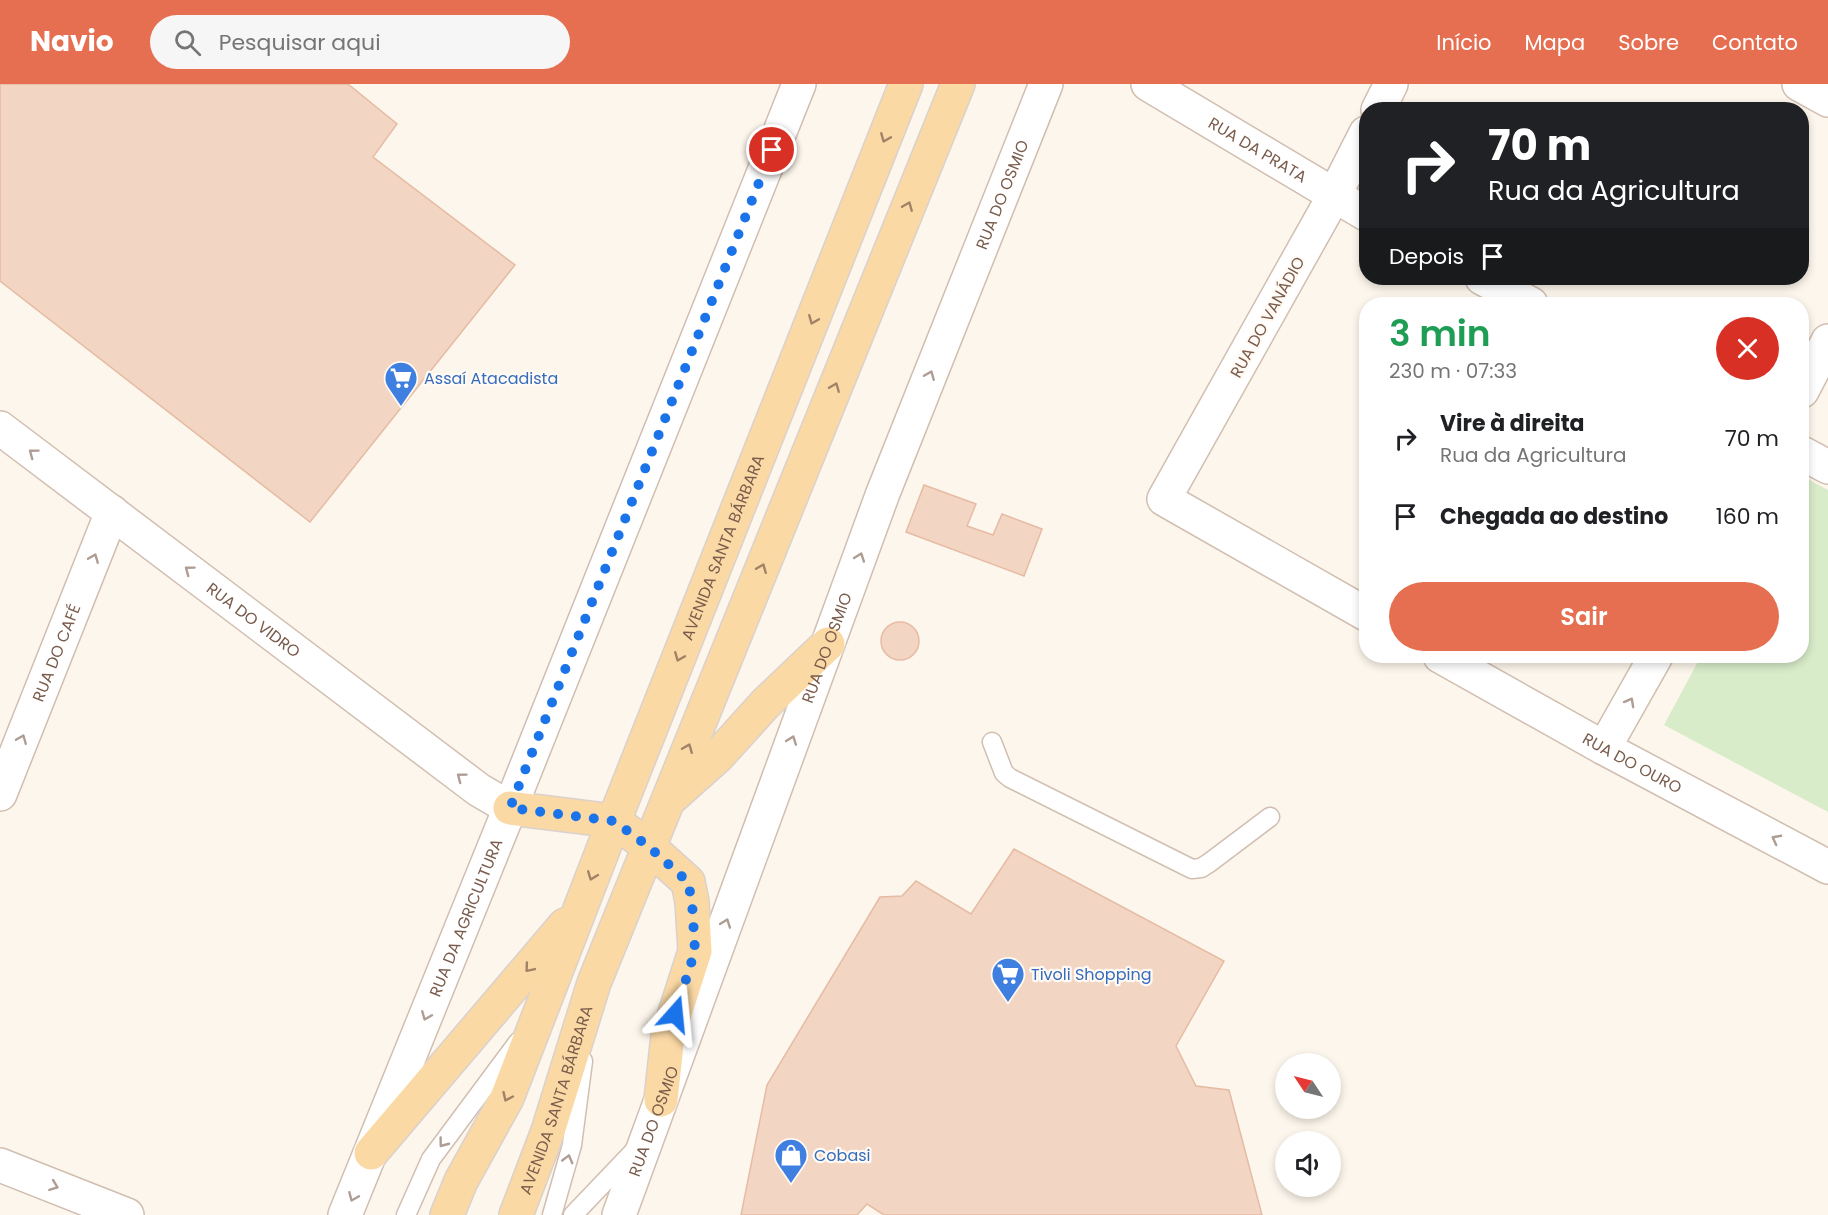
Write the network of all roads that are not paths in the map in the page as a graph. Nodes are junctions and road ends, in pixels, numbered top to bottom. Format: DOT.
graph roads {
  1 [pos="798,84"];
  2 [pos="906,84"];
  3 [pos="958,84"];
  4 [pos="1046,84"];
  5 [pos="1148,84"];
  6 [pos="1391,84"];
  7 [pos="1799,84"];
  8 [pos="1828,100"];
  9 [pos="1382,102"];
  10 [pos="1359,147"];
  11 [pos="1334,196"];
  12 [pos="1359,210"];
  13 [pos="1495,285"];
  14 [pos="1518,297"];
  15 [pos="1828,341"];
  16 [pos="1809,378"];
  17 [pos="0,428"];
  18 [pos="1809,457"];
  19 [pos="1828,467"];
  20 [pos="112,512"];
  21 [pos="1359,610"];
  22 [pos="828,644"];
  23 [pos="1452,663"];
  24 [pos="1652,663"];
  25 [pos="992,742"];
  26 [pos="1604,748"];
  27 [pos="0,794"];
  28 [pos="666,803"];
  29 [pos="510,808"];
  30 [pos="1270,817"];
  31 [pos="614,821"];
  32 [pos="648,846"];
  33 [pos="1828,867"];
  34 [pos="580,908"];
  35 [pos="594,983"];
  36 [pos="541,1012"];
  37 [pos="661,1100"];
  38 [pos="648,1137"];
  39 [pos="371,1154"];
  40 [pos="0,1165"];
  41 [pos="127,1215"];
  42 [pos="345,1215"];
  43 [pos="406,1215"];
  44 [pos="447,1215"];
  45 [pos="516,1215"];
  46 [pos="552,1215"];
  47 [pos="573,1215"];
  48 [pos="619,1215"];
  1 -- 29 [label="street, RUA DA AGRICULTURA"];
  2 -- 31 [label="main road, AVENIDA SANTA BÁRBARA, one-way"];
  28 -- 3 [label="main road, AVENIDA SANTA BÁRBARA, one-way"];
  22 -- 4 [label="street, RUA DO OSMIO, one-way"];
  5 -- 11 [label="street, RUA DA PRATA"];
  6 -- 9 [label="street"];
  7 -- 8 [label="street"];
  10 -- 11 [label="street, RUA DO VANÁDIO"];
  11 -- 12 [label="street, RUA DA PRATA"];
  11 -- 21 [label="street, RUA DO VANÁDIO"];
  13 -- 14 [label="street"];
  15 -- 16 [label="street"];
  20 -- 17 [label="street, RUA DO VIDRO, one-way"];
  18 -- 19 [label="street"];
  27 -- 20 [label="street, RUA DO CAFÉ, one-way"];
  29 -- 20 [label="street, RUA DO VIDRO, one-way"];
  22 -- 28 [label="main road"];
  37 -- 22 [label="street, RUA DO OSMIO, one-way"];
  23 -- 26 [label="street, RUA DO OURO"];
  26 -- 24 [label="street, one-way"];
  25 -- 30 [label="lane"];
  33 -- 26 [label="street, RUA DO OURO, one-way"];
  28 -- 32 [label="main road, AVENIDA SANTA BÁRBARA"];
  29 -- 31 [label="main road"];
  29 -- 39 [label="street, RUA DA AGRICULTURA, one-way"];
  31 -- 32 [label="main road"];
  31 -- 34 [label="main road, AVENIDA SANTA BÁRBARA, one-way"];
  32 -- 35 [label="main road, AVENIDA SANTA BÁRBARA"];
  32 -- 37 [label="main road"];
  34 -- 36 [label="main road, AVENIDA SANTA BÁRBARA"];
  34 -- 39 [label="main road, one-way"];
  35 -- 45 [label="main road, AVENIDA SANTA BÁRBARA"];
  46 -- 35 [label="lane, AVENIDA SANTA BÁRBARA, one-way"];
  36 -- 43 [label="lane, AVENIDA SANTA BÁRBARA, one-way"];
  36 -- 44 [label="main road, AVENIDA SANTA BÁRBARA, one-way"];
  37 -- 38 [label="street, RUA DO OSMIO"];
  38 -- 47 [label="lane"];
  38 -- 48 [label="street, RUA DO OSMIO"];
  39 -- 42 [label="street, RUA DA AGRICULTURA, one-way"];
  40 -- 41 [label="street, one-way"];
}
